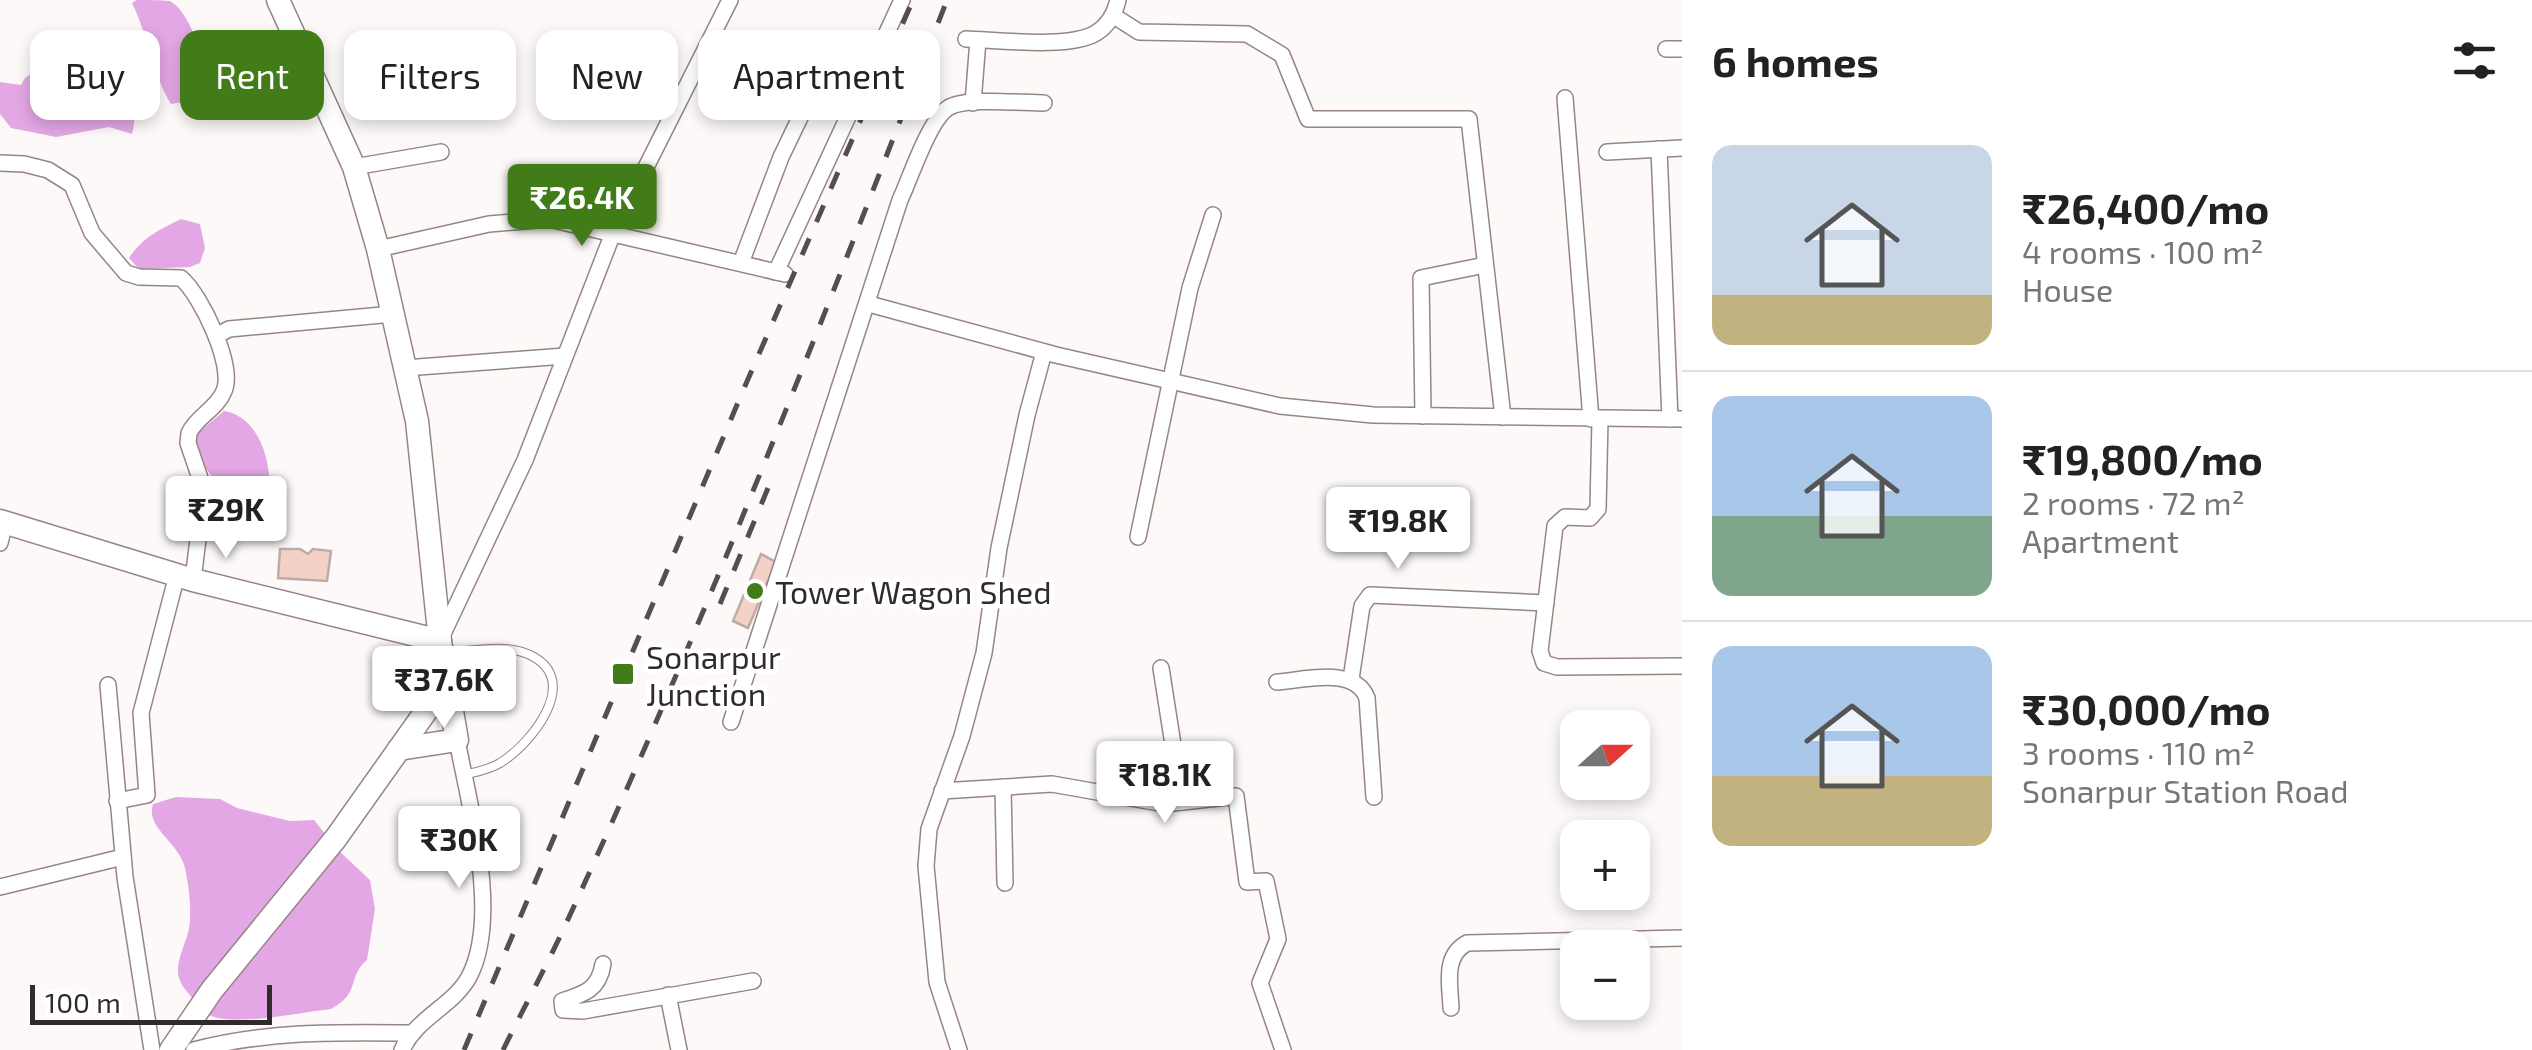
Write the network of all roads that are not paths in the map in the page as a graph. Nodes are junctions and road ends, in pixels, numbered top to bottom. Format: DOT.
graph roads {
  1 [pos="278,0"];
  2 [pos="730,0"];
  3 [pos="902,0"];
  4 [pos="1116,8"];
  5 [pos="1566,98"];
  6 [pos="973,103"];
  7 [pos="1044,103"];
  8 [pos="799,120"];
  9 [pos="1682,148"];
  10 [pos="1659,150"];
  11 [pos="441,152"];
  12 [pos="1606,152"];
  13 [pos="0,163"];
  14 [pos="354,167"];
  15 [pos="1214,215"];
  16 [pos="614,233"];
  17 [pos="378,248"];
  18 [pos="741,263"];
  19 [pos="1486,264"];
  20 [pos="868,304"];
  21 [pos="393,314"];
  22 [pos="216,336"];
  23 [pos="1044,352"];
  24 [pos="565,356"];
  25 [pos="405,368"];
  26 [pos="1173,380"];
  27 [pos="1423,416"];
  28 [pos="1502,417"];
  29 [pos="1596,419"];
  30 [pos="1676,419"];
  31 [pos="2,529"];
  32 [pos="1138,536"];
  33 [pos="185,578"];
  34 [pos="1546,603"];
  35 [pos="441,647"];
  36 [pos="1682,666"];
  37 [pos="1160,668"];
  38 [pos="1352,679"];
  39 [pos="446,682"];
  40 [pos="1277,682"];
  41 [pos="108,685"];
  42 [pos="730,722"];
  43 [pos="456,740"];
  44 [pos="399,748"];
  45 [pos="463,775"];
  46 [pos="1003,787"];
  47 [pos="942,791"];
  48 [pos="1374,797"];
  49 [pos="117,801"];
  50 [pos="1182,802"];
  51 [pos="123,857"];
  52 [pos="1005,883"];
  53 [pos="0,887"];
  54 [pos="1682,938"];
  55 [pos="603,964"];
  56 [pos="753,981"];
  57 [pos="668,996"];
  58 [pos="1450,1008"];
  59 [pos="410,1033"];
  60 [pos="152,1050"];
  61 [pos="172,1050"];
  62 [pos="194,1050"];
  63 [pos="402,1050"];
  64 [pos="680,1050"];
  65 [pos="958,1050"];
  66 [pos="1284,1050"];
  1 -- 14 [label="main road"];
  2 -- 16 [label="street"];
  3 -- 18 [label="street"];
  4 -- 6 [label="street"];
  4 -- 19 [label="street"];
  5 -- 29 [label="street"];
  6 -- 7 [label="street"];
  6 -- 20 [label="street"];
  8 -- 18 [label="street"];
  9 -- 10 [label="street"];
  10 -- 12 [label="street"];
  10 -- 30 [label="street"];
  11 -- 14 [label="street"];
  13 -- 22 [label="street"];
  14 -- 17 [label="main road"];
  15 -- 26 [label="street"];
  16 -- 17 [label="street"];
  16 -- 18 [label="street"];
  16 -- 24 [label="street"];
  17 -- 21 [label="main road"];
  19 -- 27 [label="street"];
  19 -- 28 [label="street"];
  20 -- 23 [label="street"];
  20 -- 42 [label="street"];
  21 -- 22 [label="street"];
  21 -- 25 [label="main road"];
  22 -- 33 [label="street"];
  23 -- 26 [label="street"];
  23 -- 47 [label="street"];
  24 -- 25 [label="street"];
  24 -- 35 [label="street"];
  25 -- 35 [label="main road"];
  26 -- 27 [label="street"];
  26 -- 32 [label="street"];
  27 -- 28 [label="street"];
  28 -- 29 [label="street"];
  29 -- 30 [label="street"];
  29 -- 34 [label="street"];
  31 -- 33 [label="main road"];
  33 -- 35 [label="main road"];
  33 -- 49 [label="street"];
  34 -- 36 [label="street"];
  34 -- 38 [label="street"];
  35 -- 39 [label="main road"];
  35 -- 45 [label="lane"];
  37 -- 50 [label="street"];
  38 -- 40 [label="street"];
  38 -- 48 [label="street"];
  39 -- 43 [label="main road"];
  39 -- 44 [label="main road"];
  41 -- 49 [label="street"];
  43 -- 44 [label="main road"];
  43 -- 45 [label="street"];
  44 -- 61 [label="main road"];
  45 -- 59 [label="street"];
  46 -- 47 [label="street"];
  46 -- 50 [label="street"];
  46 -- 52 [label="street"];
  47 -- 65 [label="street"];
  49 -- 51 [label="street"];
  50 -- 66 [label="street"];
  51 -- 53 [label="street"];
  51 -- 60 [label="street"];
  54 -- 58 [label="street"];
  55 -- 57 [label="street"];
  56 -- 57 [label="street"];
  57 -- 64 [label="street"];
  59 -- 62 [label="street"];
  59 -- 63 [label="street"];
}
